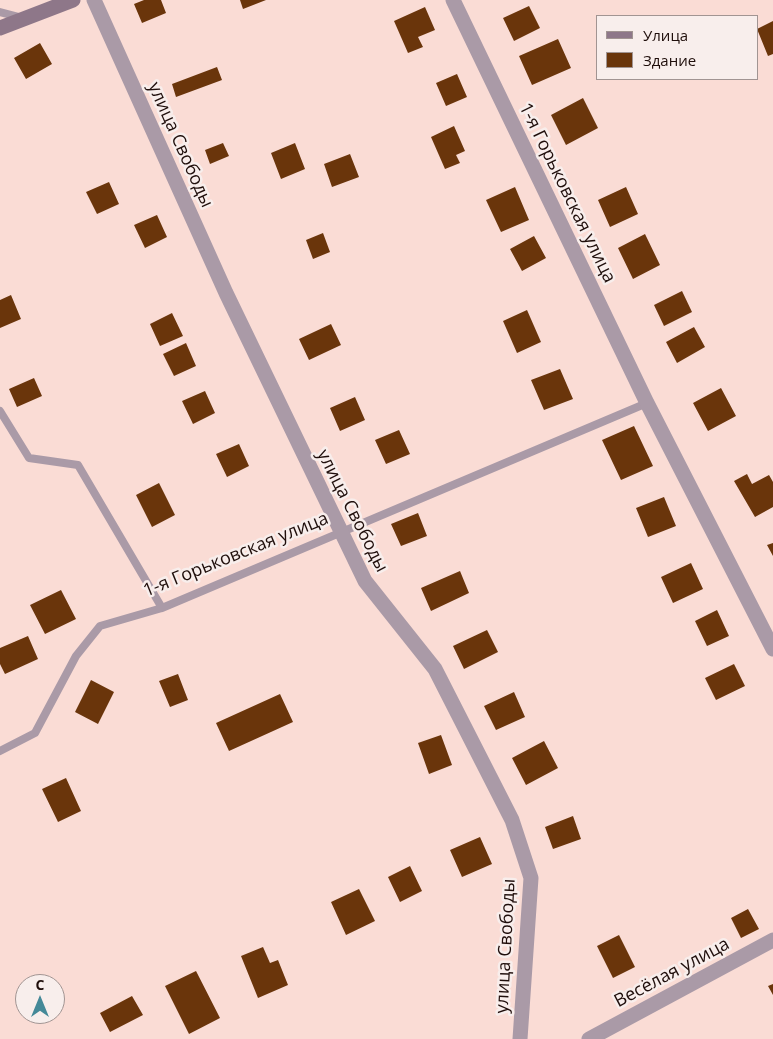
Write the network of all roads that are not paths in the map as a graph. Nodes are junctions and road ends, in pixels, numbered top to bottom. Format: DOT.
graph roads {
  1 [pos="73,0"];
  2 [pos="94,0"];
  3 [pos="453,0"];
  4 [pos="0,12"];
  5 [pos="27,19"];
  6 [pos="0,28"];
  7 [pos="647,402"];
  8 [pos="0,411"];
  9 [pos="341,533"];
  10 [pos="162,608"];
  11 [pos="773,649"];
  12 [pos="0,751"];
  13 [pos="773,940"];
  14 [pos="520,1039"];
  15 [pos="589,1039"];
  1 -- 5 [label="street"];
  2 -- 9 [label="street, улица Свободы"];
  3 -- 7 [label="street, 1-я Горьковская улица"];
  4 -- 5 [label="lane"];
  5 -- 6 [label="street"];
  7 -- 9 [label="lane, 1-я Горьковская улица"];
  7 -- 11 [label="street, 1-я Горьковская улица"];
  8 -- 10 [label="lane"];
  9 -- 10 [label="lane, 1-я Горьковская улица"];
  9 -- 14 [label="street, улица Свободы"];
  10 -- 12 [label="lane, 1-я Горьковская улица"];
  13 -- 15 [label="street, Весёлая улица"];
}
